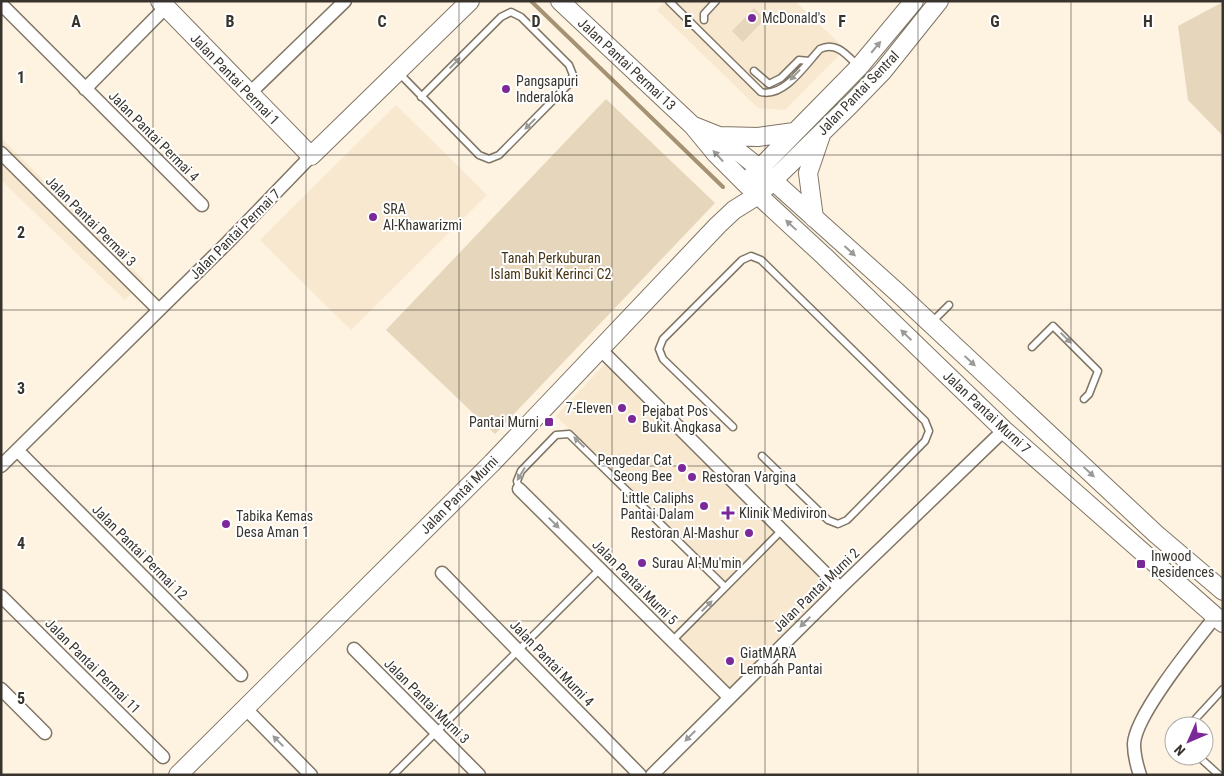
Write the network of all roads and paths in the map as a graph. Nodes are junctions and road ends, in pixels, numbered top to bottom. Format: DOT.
graph roads {
  1 [pos="345,1"];
  2 [pos="470,1"];
  3 [pos="560,1"];
  4 [pos="669,1"];
  5 [pos="716,1"];
  6 [pos="914,1"];
  7 [pos="939,1"];
  8 [pos="1,4"];
  9 [pos="163,4"];
  10 [pos="704,20"];
  11 [pos="809,61"];
  12 [pos="859,67"];
  13 [pos="754,71"];
  14 [pos="398,72"];
  15 [pos="85,89"];
  16 [pos="250,93"];
  17 [pos="421,97"];
  18 [pos="694,126"];
  19 [pos="823,130"];
  20 [pos="794,132"];
  21 [pos="719,136"];
  22 [pos="1,153"];
  23 [pos="311,156"];
  24 [pos="759,168"];
  25 [pos="772,180"];
  26 [pos="752,189"];
  27 [pos="202,205"];
  28 [pos="814,218"];
  29 [pos="949,305"];
  30 [pos="159,310"];
  31 [pos="930,324"];
  32 [pos="1032,347"];
  33 [pos="600,349"];
  34 [pos="1084,399"];
  35 [pos="732,427"];
  36 [pos="1004,430"];
  37 [pos="17,450"];
  38 [pos="762,456"];
  39 [pos="1,466"];
  40 [pos="519,489"];
  41 [pos="782,530"];
  42 [pos="600,569"];
  43 [pos="442,573"];
  44 [pos="725,587"];
  45 [pos="840,588"];
  46 [pos="1223,591"];
  47 [pos="1,596"];
  48 [pos="1219,620"];
  49 [pos="672,641"];
  50 [pos="354,648"];
  51 [pos="520,650"];
  52 [pos="241,675"];
  53 [pos="1,689"];
  54 [pos="1223,689"];
  55 [pos="729,697"];
  56 [pos="245,708"];
  57 [pos="1198,716"];
  58 [pos="437,732"];
  59 [pos="45,733"];
  60 [pos="163,757"];
  61 [pos="1209,766"];
  62 [pos="178,775"];
  63 [pos="311,775"];
  64 [pos="393,775"];
  65 [pos="479,775"];
  66 [pos="640,775"];
  67 [pos="652,775"];
  68 [pos="1140,775"];
  69 [pos="1219,775"];
  1 -- 16 [label="street"];
  2 -- 14 [label="main road, Jalan Pantai Permai 7"];
  3 -- 18 [label="main road, Jalan Pantai Permai 13"];
  11 -- 4 [label="lane, one-way"];
  5 -- 10 [label="lane"];
  12 -- 6 [label="main road, Jalan Pantai Sentral, one-way"];
  7 -- 19 [label="main road, Jalan Pantai Sentral"];
  8 -- 15 [label="street, Jalan Pantai Permai 4"];
  9 -- 15 [label="street"];
  9 -- 16 [label="main road, Jalan Pantai Permai 1"];
  11 -- 12 [label="lane"];
  11 -- 13 [label="lane"];
  12 -- 20 [label="main road, Jalan Pantai Sentral"];
  14 -- 17 [label="lane"];
  14 -- 23 [label="main road, Jalan Pantai Permai 7"];
  15 -- 27 [label="street, Jalan Pantai Permai 4"];
  16 -- 23 [label="main road, Jalan Pantai Permai 1"];
  17 -- 17 [label="lane, one-way"];
  18 -- 21 [label="main road, Jalan Pantai Permai 13"];
  26 -- 18 [label="main road, Jalan Pantai Permai 13, one-way"];
  19 -- 25 [label="main road, Jalan Pantai Sentral"];
  19 -- 28 [label="main road"];
  20 -- 21 [label="main road"];
  20 -- 24 [label="main road, Jalan Pantai Sentral"];
  21 -- 24 [label="main road, Jalan Pantai Permai 13"];
  22 -- 30 [label="street, Jalan Pantai Permai 3"];
  23 -- 30 [label="street, Jalan Pantai Permai 7"];
  24 -- 25 [label="main road, Jalan Pantai Permai 13"];
  24 -- 26 [label="main road, Jalan Pantai Sentral"];
  25 -- 26 [label="main road, Jalan Pantai Sentral"];
  25 -- 28 [label="main road, Jalan Pantai Murni 7"];
  26 -- 33 [label="main road, Jalan Pantai Murni"];
  36 -- 26 [label="main road, Jalan Pantai Murni 7, one-way"];
  28 -- 31 [label="main road, Jalan Pantai Murni 7, one-way"];
  29 -- 31 [label="lane"];
  30 -- 37 [label="street, Jalan Pantai Permai 7"];
  31 -- 46 [label="main road, Jalan Pantai Murni 7, one-way"];
  32 -- 34 [label="lane, one-way"];
  33 -- 41 [label="street"];
  33 -- 56 [label="main road, Jalan Pantai Murni"];
  35 -- 38 [label="lane"];
  36 -- 45 [label="street, Jalan Pantai Murni 2"];
  36 -- 48 [label="main road, Jalan Pantai Murni 7"];
  37 -- 39 [label="street, Jalan Pantai Permai 7"];
  37 -- 52 [label="street, Jalan Pantai Permai 12"];
  40 -- 42 [label="street, Jalan Pantai Murni 5, one-way"];
  44 -- 40 [label="lane, one-way"];
  41 -- 44 [label="lane"];
  41 -- 45 [label="street"];
  42 -- 49 [label="street, Jalan Pantai Murni 5"];
  42 -- 51 [label="lane"];
  43 -- 51 [label="street, Jalan Pantai Murni 4"];
  49 -- 44 [label="lane, one-way"];
  45 -- 55 [label="street, Jalan Pantai Murni 2, one-way"];
  47 -- 60 [label="street, Jalan Pantai Permai 11"];
  48 -- 68 [label="street"];
  49 -- 55 [label="street, Jalan Pantai Murni 5"];
  50 -- 58 [label="street, Jalan Pantai Murni 3"];
  51 -- 58 [label="lane"];
  51 -- 66 [label="street, Jalan Pantai Murni 4"];
  53 -- 59 [label="street"];
  54 -- 57 [label="lane"];
  55 -- 67 [label="street, Jalan Pantai Murni 2, one-way"];
  56 -- 62 [label="main road, Jalan Pantai Murni"];
  63 -- 56 [label="street, one-way"];
  58 -- 64 [label="lane"];
  58 -- 65 [label="street, Jalan Pantai Murni 3"];
  61 -- 69 [label="lane"];
}
